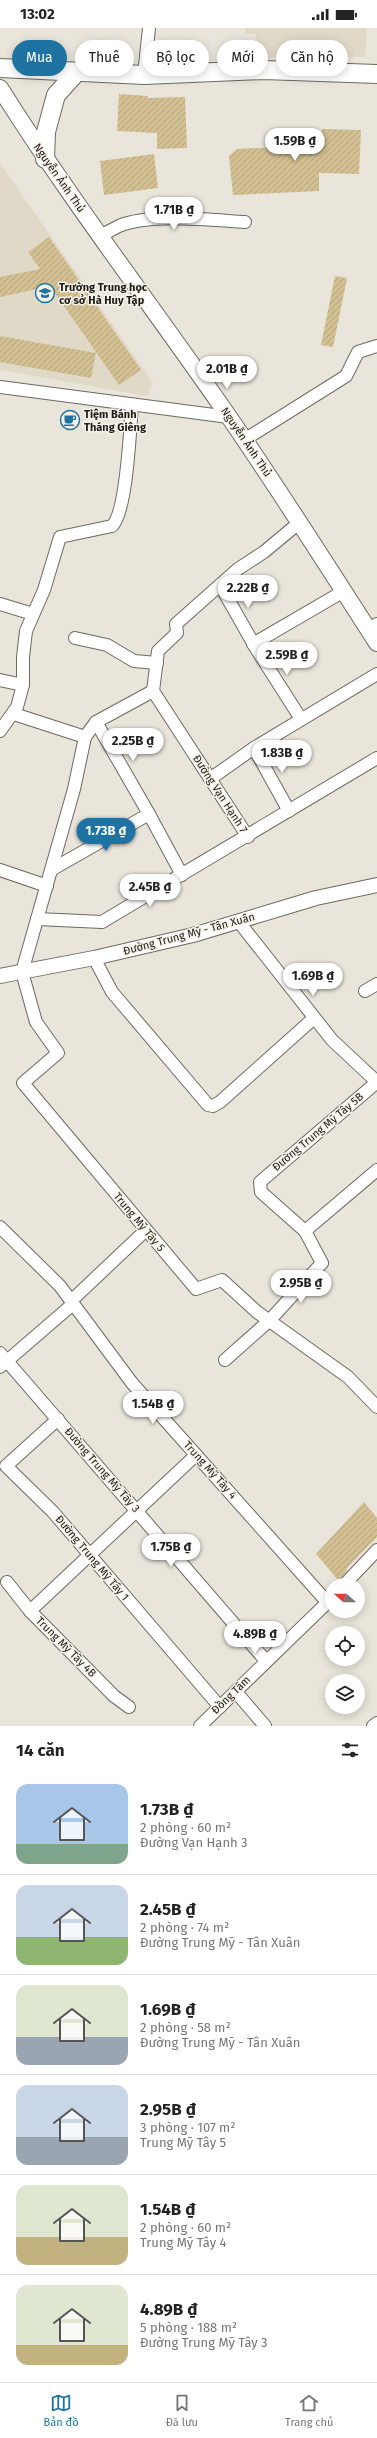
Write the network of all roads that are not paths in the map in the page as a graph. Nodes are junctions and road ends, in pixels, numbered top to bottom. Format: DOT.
graph roads {
  1 [pos="148,28"];
  2 [pos="147,40"];
  3 [pos="0,68"];
  4 [pos="209,72"];
  5 [pos="75,73"];
  6 [pos="75,74"];
  7 [pos="377,74"];
  8 [pos="0,88"];
  9 [pos="45,159"];
  10 [pos="245,222"];
  11 [pos="100,236"];
  12 [pos="377,346"];
  13 [pos="0,388"];
  14 [pos="132,404"];
  15 [pos="229,417"];
  16 [pos="244,440"];
  17 [pos="300,522"];
  18 [pos="220,585"];
  19 [pos="344,591"];
  20 [pos="0,604"];
  21 [pos="33,614"];
  22 [pos="374,632"];
  23 [pos="75,638"];
  24 [pos="253,644"];
  25 [pos="157,663"];
  26 [pos="377,674"];
  27 [pos="0,680"];
  28 [pos="23,686"];
  29 [pos="154,691"];
  30 [pos="14,714"];
  31 [pos="301,720"];
  32 [pos="96,722"];
  33 [pos="0,731"];
  34 [pos="85,737"];
  35 [pos="254,748"];
  36 [pos="377,758"];
  37 [pos="210,779"];
  38 [pos="289,811"];
  39 [pos="149,814"];
  40 [pos="248,837"];
  41 [pos="0,870"];
  42 [pos="52,870"];
  43 [pos="182,875"];
  44 [pos="377,885"];
  45 [pos="47,886"];
  46 [pos="37,919"];
  47 [pos="239,922"];
  48 [pos="94,958"];
  49 [pos="22,972"];
  50 [pos="0,976"];
  51 [pos="377,984"];
  52 [pos="365,991"];
  53 [pos="314,1018"];
  54 [pos="377,1082"];
  55 [pos="377,1170"];
  56 [pos="0,1227"];
  57 [pos="146,1230"];
  58 [pos="305,1231"];
  59 [pos="72,1302"];
  60 [pos="270,1320"];
  61 [pos="2,1360"];
  62 [pos="225,1360"];
  63 [pos="377,1407"];
  64 [pos="58,1419"];
  65 [pos="196,1455"];
  66 [pos="138,1511"];
  67 [pos="377,1550"];
  68 [pos="89,1554"];
  69 [pos="351,1578"];
  70 [pos="7,1582"];
  71 [pos="325,1595"];
  72 [pos="325,1605"];
  73 [pos="30,1611"];
  74 [pos="266,1661"];
  75 [pos="236,1692"];
  76 [pos="128,1707"];
  77 [pos="220,1707"];
  78 [pos="377,1723"];
  79 [pos="200,1726"];
  80 [pos="265,1726"];
  81 [pos="373,1726"];
  1 -- 2 [label="street"];
  3 -- 5 [label="main road"];
  4 -- 7 [label="main road"];
  6 -- 9 [label="main road"];
  8 -- 9 [label="main road, Nguyễn Ảnh Thủ"];
  9 -- 11 [label="main road, Nguyễn Ảnh Thủ"];
  10 -- 11 [label="street"];
  11 -- 15 [label="main road, Nguyễn Ảnh Thủ"];
  12 -- 16 [label="street"];
  13 -- 14 [label="street"];
  14 -- 15 [label="street"];
  14 -- 21 [label="street"];
  15 -- 16 [label="main road, Nguyễn Ảnh Thủ"];
  16 -- 17 [label="main road, Nguyễn Ảnh Thủ"];
  17 -- 18 [label="street"];
  17 -- 19 [label="main road, Nguyễn Ảnh Thủ"];
  18 -- 24 [label="street"];
  18 -- 25 [label="street"];
  19 -- 22 [label="main road, Nguyễn Ảnh Thủ"];
  19 -- 24 [label="street"];
  20 -- 21 [label="street"];
  21 -- 28 [label="street"];
  23 -- 25 [label="street"];
  24 -- 31 [label="street"];
  25 -- 29 [label="street"];
  26 -- 31 [label="street"];
  27 -- 28 [label="street"];
  28 -- 30 [label="street"];
  29 -- 32 [label="street"];
  29 -- 37 [label="street, Đường Vạn Hạnh 7"];
  30 -- 33 [label="street"];
  30 -- 34 [label="street"];
  31 -- 35 [label="street"];
  32 -- 34 [label="street"];
  32 -- 39 [label="street"];
  34 -- 42 [label="street"];
  35 -- 37 [label="street"];
  35 -- 38 [label="street"];
  36 -- 38 [label="street"];
  37 -- 40 [label="street, Đường Vạn Hạnh 7"];
  38 -- 40 [label="street"];
  39 -- 42 [label="street"];
  39 -- 43 [label="street"];
  40 -- 43 [label="street"];
  41 -- 45 [label="street"];
  42 -- 45 [label="street"];
  43 -- 46 [label="street"];
  44 -- 47 [label="street, Đường Trung Mỹ - Tân Xuân"];
  45 -- 46 [label="street"];
  46 -- 49 [label="street"];
  47 -- 48 [label="street, Đường Trung Mỹ - Tân Xuân"];
  47 -- 53 [label="street"];
  48 -- 49 [label="street, Đường Trung Mỹ - Tân Xuân"];
  48 -- 53 [label="street"];
  49 -- 50 [label="street, Đường Trung Mỹ - Tân Xuân"];
  49 -- 57 [label="street, Trung Mỹ Tây 5"];
  51 -- 52 [label="street"];
  53 -- 54 [label="street"];
  54 -- 58 [label="street, Đường Trung Mỹ Tây 5B"];
  55 -- 58 [label="street"];
  56 -- 59 [label="street, Trung Mỹ Tây 4"];
  57 -- 59 [label="street"];
  57 -- 60 [label="street, Trung Mỹ Tây 5"];
  58 -- 60 [label="street"];
  59 -- 61 [label="street"];
  59 -- 65 [label="street, Trung Mỹ Tây 4"];
  60 -- 62 [label="street"];
  60 -- 63 [label="street, Trung Mỹ Tây 5"];
  61 -- 64 [label="street, Đường Trung Mỹ Tây 3"];
  64 -- 66 [label="street, Đường Trung Mỹ Tây 3"];
  64 -- 68 [label="street, Đường Trung Mỹ Tây 1"];
  65 -- 66 [label="street, Trung Mỹ Tây 4B"];
  65 -- 71 [label="street, Trung Mỹ Tây 4"];
  66 -- 68 [label="street, Trung Mỹ Tây 4B"];
  66 -- 74 [label="street, Đường Trung Mỹ Tây 3"];
  67 -- 69 [label="street"];
  68 -- 73 [label="street, Trung Mỹ Tây 4B"];
  68 -- 77 [label="street, Đường Trung Mỹ Tây 1"];
  70 -- 73 [label="street"];
  72 -- 74 [label="street, Đồng Tâm"];
  73 -- 76 [label="street, Trung Mỹ Tây 4B"];
  74 -- 75 [label="street, Đồng Tâm"];
  75 -- 77 [label="street, Đồng Tâm"];
  75 -- 80 [label="street"];
  77 -- 79 [label="street, Đồng Tâm"];
  78 -- 81 [label="street"];
}
